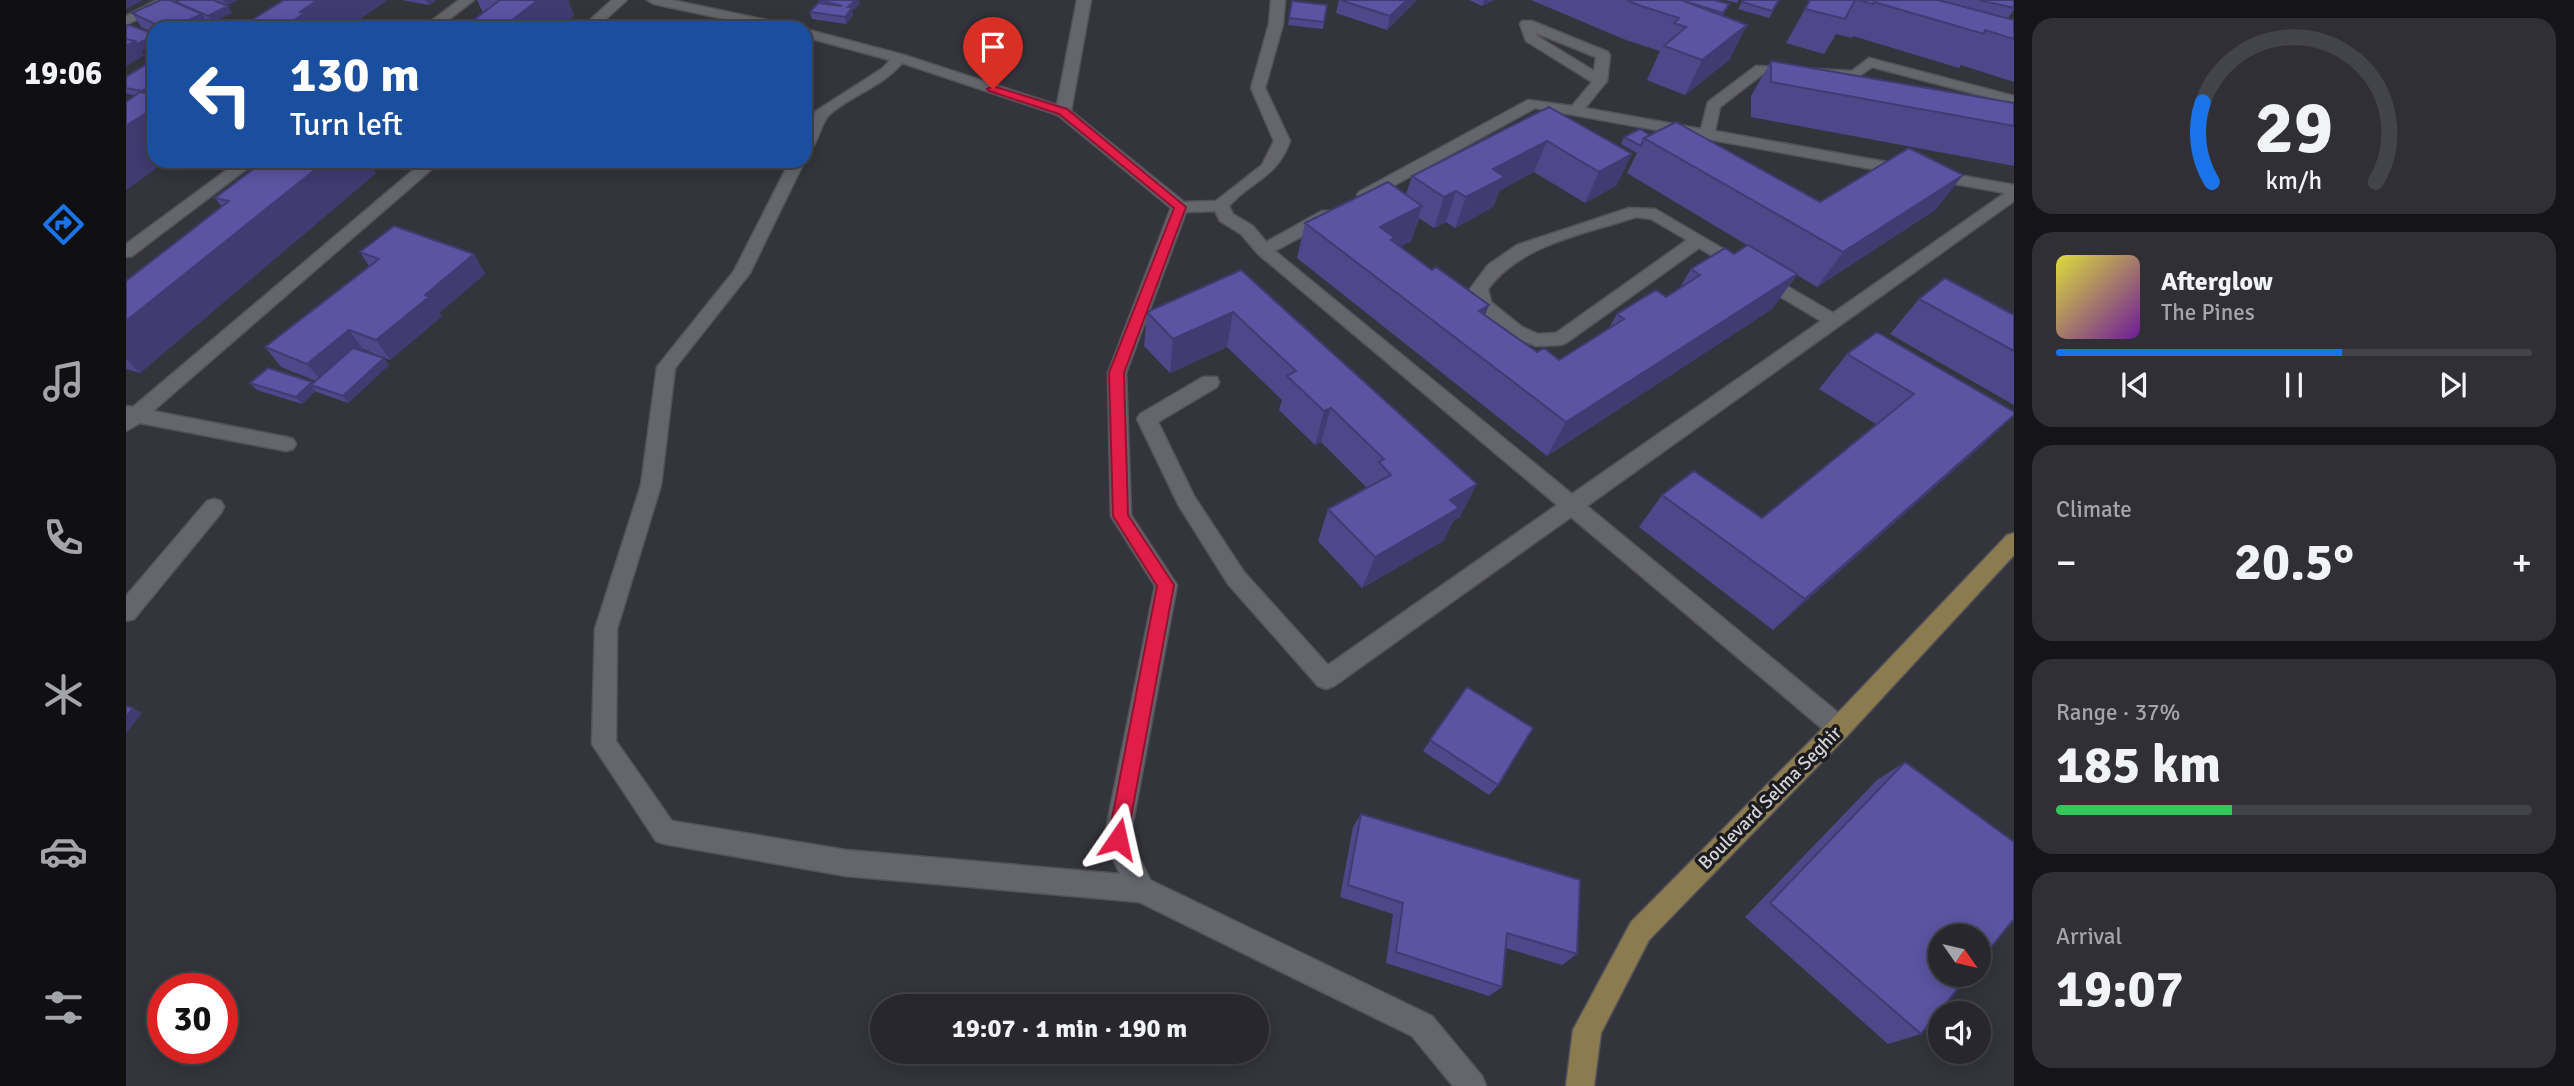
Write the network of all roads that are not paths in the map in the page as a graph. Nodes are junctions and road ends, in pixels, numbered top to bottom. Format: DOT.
graph roads {
  1 [pos="167,0"];
  2 [pos="467,0"];
  3 [pos="620,0"];
  4 [pos="654,0"];
  5 [pos="1084,0"];
  6 [pos="1278,0"];
  7 [pos="126,21"];
  8 [pos="438,21"];
  9 [pos="596,21"];
  10 [pos="752,21"];
  11 [pos="812,35"];
  12 [pos="899,58"];
  13 [pos="1856,75"];
  14 [pos="1600,82"];
  15 [pos="1865,93"];
  16 [pos="2014,100"];
  17 [pos="1575,111"];
  18 [pos="1063,112"];
  19 [pos="812,133"];
  20 [pos="1707,134"];
  21 [pos="240,168"];
  22 [pos="425,168"];
  23 [pos="794,168"];
  24 [pos="2014,192"];
  25 [pos="1221,206"];
  26 [pos="1180,207"];
  27 [pos="1699,240"];
  28 [pos="1264,250"];
  29 [pos="126,252"];
  30 [pos="1834,321"];
  31 [pos="1210,382"];
  32 [pos="129,417"];
  33 [pos="286,443"];
  34 [pos="214,507"];
  35 [pos="1571,507"];
  36 [pos="2014,541"];
  37 [pos="126,612"];
  38 [pos="1839,728"];
  39 [pos="1141,889"];
  40 [pos="1472,1086"];
  41 [pos="1580,1086"];
  1 -- 7 [label="street"];
  2 -- 8 [label="street"];
  3 -- 9 [label="street"];
  4 -- 10 [label="street"];
  5 -- 18 [label="street"];
  6 -- 25 [label="street"];
  11 -- 12 [label="street"];
  12 -- 18 [label="street"];
  12 -- 19 [label="street"];
  13 -- 15 [label="street"];
  13 -- 16 [label="street"];
  13 -- 20 [label="street"];
  14 -- 14 [label="street"];
  14 -- 17 [label="street"];
  17 -- 20 [label="street"];
  17 -- 28 [label="street"];
  18 -- 26 [label="street"];
  20 -- 24 [label="street"];
  21 -- 29 [label="street"];
  22 -- 32 [label="street"];
  23 -- 39 [label="street"];
  24 -- 30 [label="street"];
  25 -- 26 [label="street"];
  25 -- 28 [label="street"];
  26 -- 39 [label="street"];
  27 -- 27 [label="street"];
  27 -- 30 [label="street"];
  28 -- 35 [label="street"];
  30 -- 35 [label="street"];
  31 -- 35 [label="street"];
  32 -- 33 [label="street"];
  34 -- 37 [label="street"];
  35 -- 38 [label="street"];
  36 -- 38 [label="main road, Boulevard Selma Seghir"];
  38 -- 41 [label="main road, Boulevard Selma Seghir"];
  39 -- 40 [label="street"];
}
